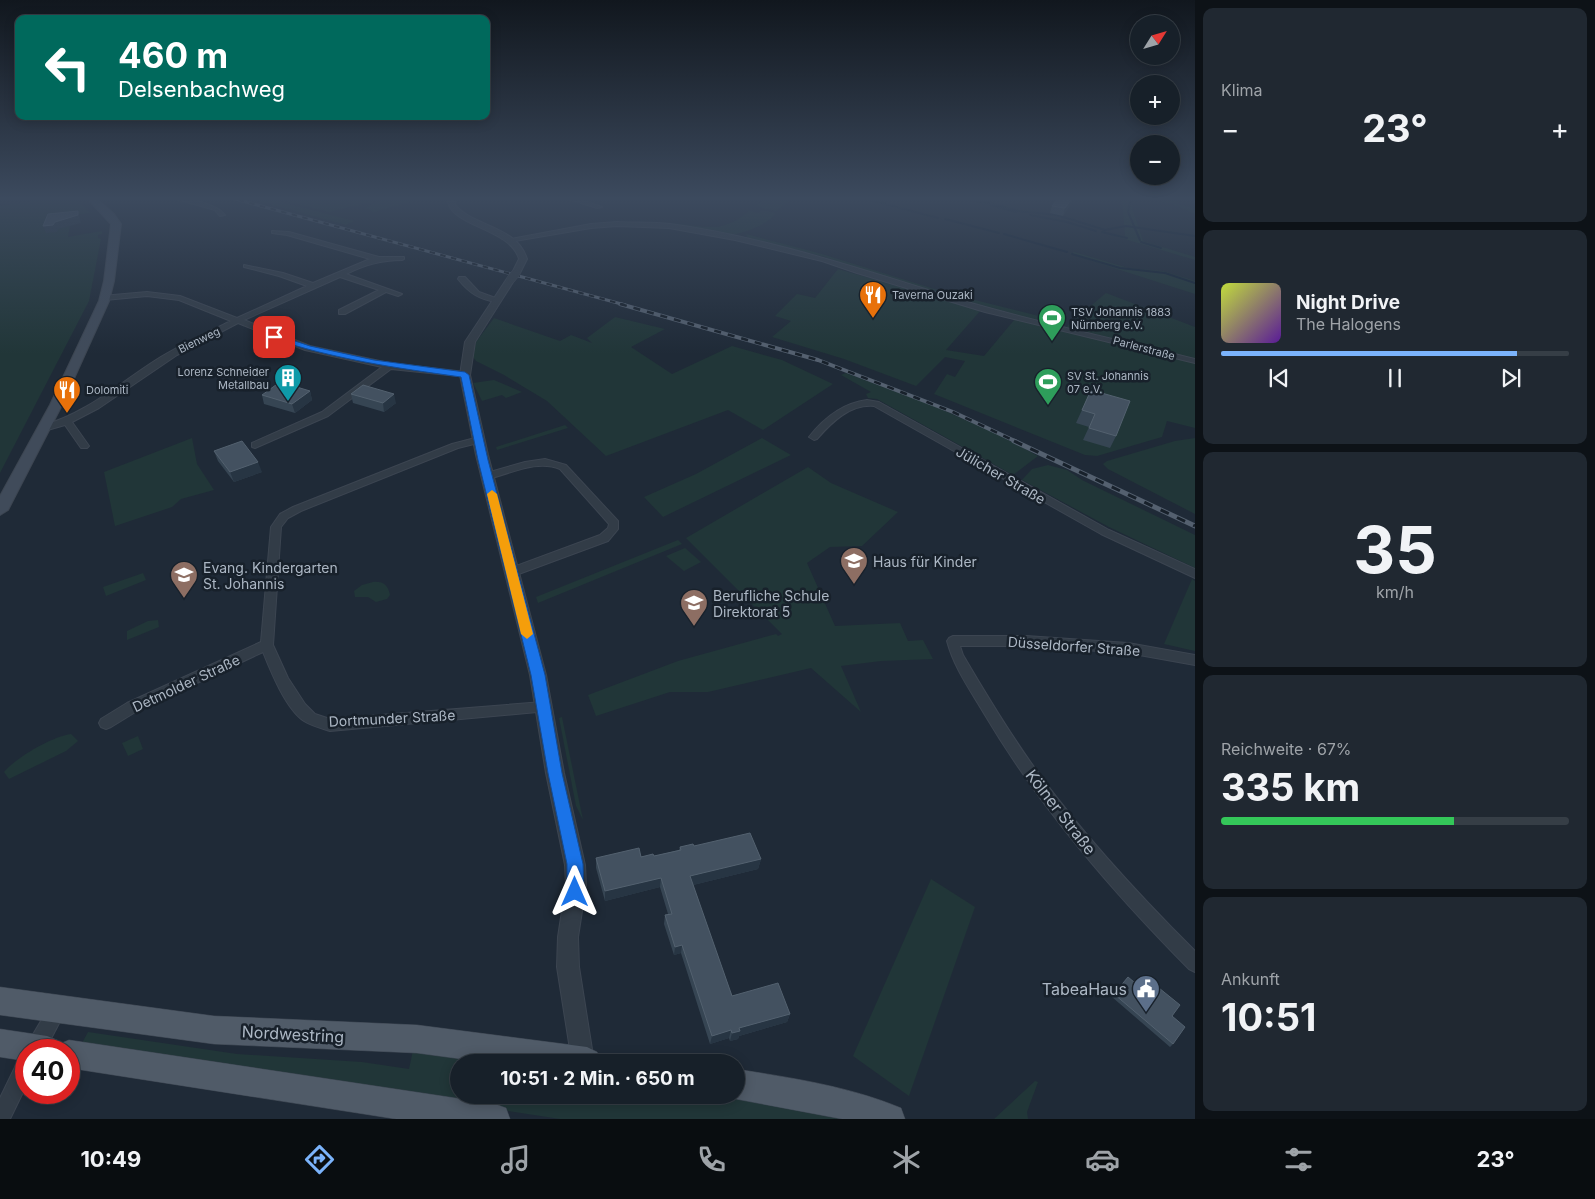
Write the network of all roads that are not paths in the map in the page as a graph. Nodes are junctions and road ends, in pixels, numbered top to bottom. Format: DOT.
graph roads {
  1 [pos="113,249"];
  2 [pos="343,249"];
  3 [pos="520,249"];
  4 [pos="783,249"];
  5 [pos="402,258"];
  6 [pos="377,259"];
  7 [pos="246,266"];
  8 [pos="339,274"];
  9 [pos="462,279"];
  10 [pos="313,286"];
  11 [pos="385,290"];
  12 [pos="398,294"];
  13 [pos="500,296"];
  14 [pos="106,298"];
  15 [pos="342,312"];
  16 [pos="238,322"];
  17 [pos="1194,361"];
  18 [pos="389,366"];
  19 [pos="465,375"];
  20 [pos="68,422"];
  21 [pos="44,428"];
  22 [pos="814,437"];
  23 [pos="479,440"];
  24 [pos="255,445"];
  25 [pos="84,446"];
  26 [pos="487,476"];
  27 [pos="0,510"];
  28 [pos="512,572"];
  29 [pos="1195,574"];
  30 [pos="953,641"];
  31 [pos="267,645"];
  32 [pos="1195,660"];
  33 [pos="543,707"];
  34 [pos="106,723"];
  35 [pos="1195,964"];
  36 [pos="0,1001"];
  37 [pos="58,1010"];
  38 [pos="44,1039"];
  39 [pos="0,1043"];
  40 [pos="15,1048"];
  41 [pos="526,1054"];
  42 [pos="584,1054"];
  43 [pos="80,1056"];
  44 [pos="745,1086"];
  45 [pos="15,1092"];
  46 [pos="0,1119"];
  47 [pos="495,1119"];
  48 [pos="890,1119"];
  1 -- 14 [label="main road"];
  2 -- 6 [label="street"];
  3 -- 13 [label="street"];
  4 -- 17 [label="street, Parlerstraße"];
  5 -- 6 [label="street, Bienweg"];
  6 -- 8 [label="street, Bienweg"];
  7 -- 10 [label="street"];
  8 -- 10 [label="street, Bienweg"];
  8 -- 11 [label="street"];
  9 -- 13 [label="street"];
  10 -- 16 [label="street, Bienweg"];
  11 -- 12 [label="street"];
  11 -- 15 [label="street"];
  13 -- 19 [label="street"];
  14 -- 16 [label="street"];
  14 -- 21 [label="main road"];
  16 -- 18 [label="street"];
  16 -- 20 [label="street, Bienweg"];
  18 -- 19 [label="street"];
  18 -- 24 [label="street"];
  19 -- 23 [label="street"];
  20 -- 21 [label="street, Bienweg"];
  20 -- 25 [label="street"];
  21 -- 27 [label="main road"];
  22 -- 29 [label="street, Jülicher Straße"];
  23 -- 26 [label="street"];
  23 -- 31 [label="street, Dortmunder Straße"];
  26 -- 28 [label="street"];
  26 -- 28 [label="street"];
  28 -- 33 [label="street"];
  30 -- 32 [label="street, Düsseldorfer Straße"];
  30 -- 35 [label="street, Kölner Straße"];
  31 -- 33 [label="street, Dortmunder Straße"];
  31 -- 34 [label="street, Detmolder Straße"];
  33 -- 42 [label="street"];
  36 -- 37 [label="main road, Nordwestring"];
  37 -- 38 [label="street"];
  37 -- 41 [label="main road, Nordwestring"];
  39 -- 40 [label="main road"];
  43 -- 47 [label="main road"];
  44 -- 48 [label="main road"];
  45 -- 46 [label="street"];
}
